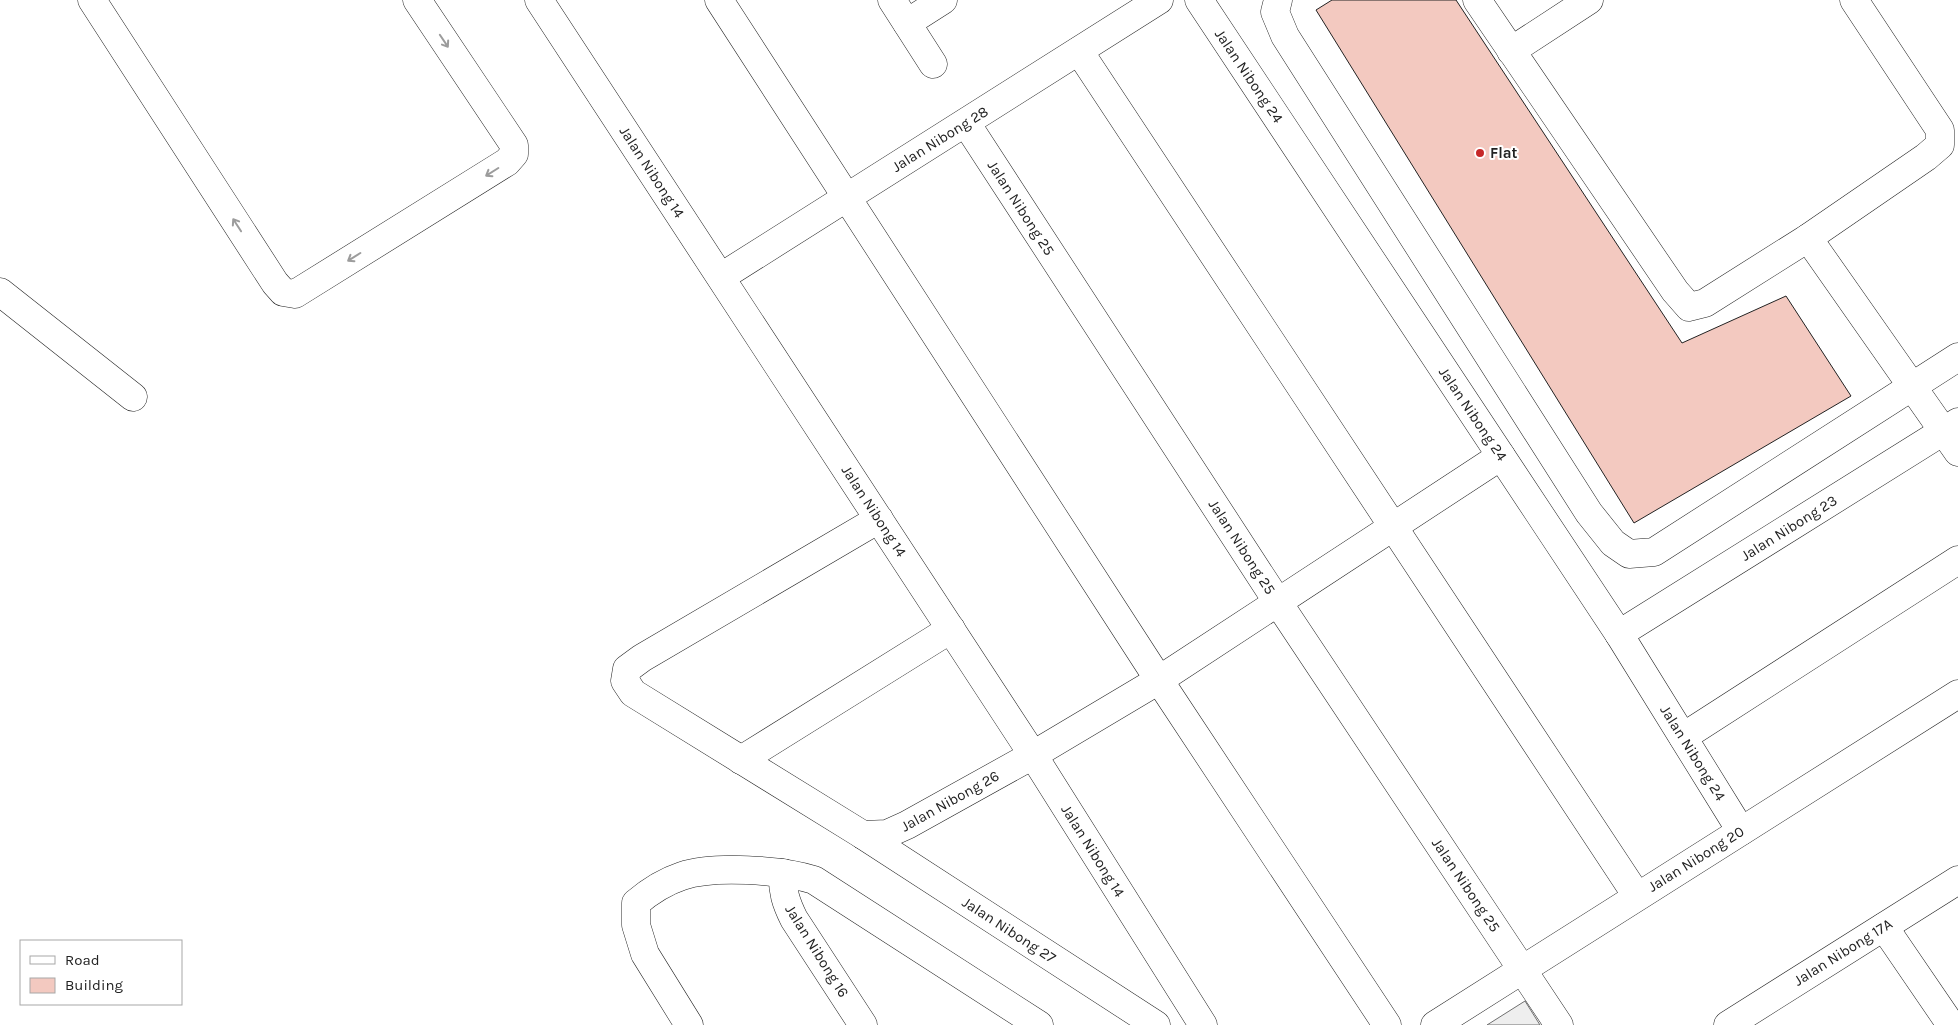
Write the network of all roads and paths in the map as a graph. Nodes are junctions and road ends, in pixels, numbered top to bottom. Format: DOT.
graph roads {
  1 [pos="92,0"];
  2 [pos="417,0"];
  3 [pos="539,0"];
  4 [pos="720,0"];
  5 [pos="892,0"];
  6 [pos="943,0"];
  7 [pos="1159,0"];
  8 [pos="1199,0"];
  9 [pos="1278,0"];
  10 [pos="1477,0"];
  11 [pos="1589,0"];
  12 [pos="1854,0"];
  13 [pos="907,23"];
  14 [pos="1511,50"];
  15 [pos="1080,51"];
  16 [pos="933,64"];
  17 [pos="966,123"];
  18 [pos="846,198"];
  19 [pos="1808,238"];
  20 [pos="721,277"];
  21 [pos="0,292"];
  22 [pos="1958,357"];
  23 [pos="1912,387"];
  24 [pos="133,397"];
  25 [pos="1953,435"];
  26 [pos="1501,456"];
  27 [pos="879,519"];
  28 [pos="1393,529"];
  29 [pos="1958,560"];
  30 [pos="1277,601"];
  31 [pos="951,629"];
  32 [pos="1619,634"];
  33 [pos="1159,680"];
  34 [pos="1958,694"];
  35 [pos="1683,737"];
  36 [pos="1033,755"];
  37 [pos="741,760"];
  38 [pos="1741,831"];
  39 [pos="863,835"];
  40 [pos="783,873"];
  41 [pos="1958,880"];
  42 [pos="1638,896"];
  43 [pos="1884,927"];
  44 [pos="1523,969"];
  45 [pos="1031,1023"];
  46 [pos="689,1025"];
  47 [pos="863,1025"];
  48 [pos="1156,1025"];
  49 [pos="1203,1025"];
  50 [pos="1387,1025"];
  51 [pos="1435,1025"];
  52 [pos="1558,1025"];
  53 [pos="1728,1025"];
  54 [pos="1951,1025"];
  2 -- 1 [label="street, one-way"];
  3 -- 20 [label="street, Jalan Nibong 14"];
  4 -- 18 [label="street"];
  5 -- 13 [label="street"];
  6 -- 13 [label="street"];
  7 -- 15 [label="street, Jalan Nibong 28"];
  8 -- 26 [label="street, Jalan Nibong 24"];
  9 -- 23 [label="street"];
  10 -- 14 [label="street"];
  11 -- 14 [label="street"];
  12 -- 19 [label="street"];
  13 -- 16 [label="street"];
  14 -- 19 [label="street"];
  15 -- 17 [label="street, Jalan Nibong 28"];
  15 -- 28 [label="street"];
  17 -- 18 [label="street, Jalan Nibong 28"];
  17 -- 30 [label="street, Jalan Nibong 25"];
  18 -- 20 [label="street, Jalan Nibong 28"];
  18 -- 33 [label="street"];
  19 -- 23 [label="street"];
  20 -- 27 [label="street, Jalan Nibong 14"];
  21 -- 24 [label="street"];
  22 -- 23 [label="street"];
  23 -- 25 [label="street"];
  25 -- 32 [label="street, Jalan Nibong 23"];
  26 -- 28 [label="street, Jalan Nibong 26"];
  26 -- 32 [label="street, Jalan Nibong 24"];
  27 -- 31 [label="street, Jalan Nibong 14"];
  27 -- 37 [label="street, Jalan Nibong 27"];
  28 -- 30 [label="street, Jalan Nibong 26"];
  28 -- 42 [label="street"];
  29 -- 35 [label="street"];
  30 -- 33 [label="street, Jalan Nibong 26"];
  30 -- 44 [label="street, Jalan Nibong 25"];
  31 -- 36 [label="street, Jalan Nibong 14"];
  31 -- 37 [label="street"];
  32 -- 35 [label="street, Jalan Nibong 24"];
  33 -- 36 [label="street, Jalan Nibong 26"];
  33 -- 50 [label="street"];
  34 -- 38 [label="street, Jalan Nibong 20"];
  35 -- 38 [label="street, Jalan Nibong 24"];
  36 -- 39 [label="street, Jalan Nibong 26"];
  36 -- 49 [label="street, Jalan Nibong 14"];
  37 -- 39 [label="street, Jalan Nibong 27"];
  38 -- 42 [label="street, Jalan Nibong 20"];
  39 -- 48 [label="street, Jalan Nibong 27"];
  40 -- 45 [label="street"];
  40 -- 46 [label="street"];
  40 -- 47 [label="street, Jalan Nibong 16"];
  41 -- 43 [label="street, Jalan Nibong 17A"];
  42 -- 44 [label="street, Jalan Nibong 20"];
  43 -- 53 [label="street, Jalan Nibong 17A"];
  43 -- 54 [label="street"];
  44 -- 51 [label="street, Jalan Nibong 20"];
  44 -- 52 [label="street, Jalan Nibong 25"];
}
